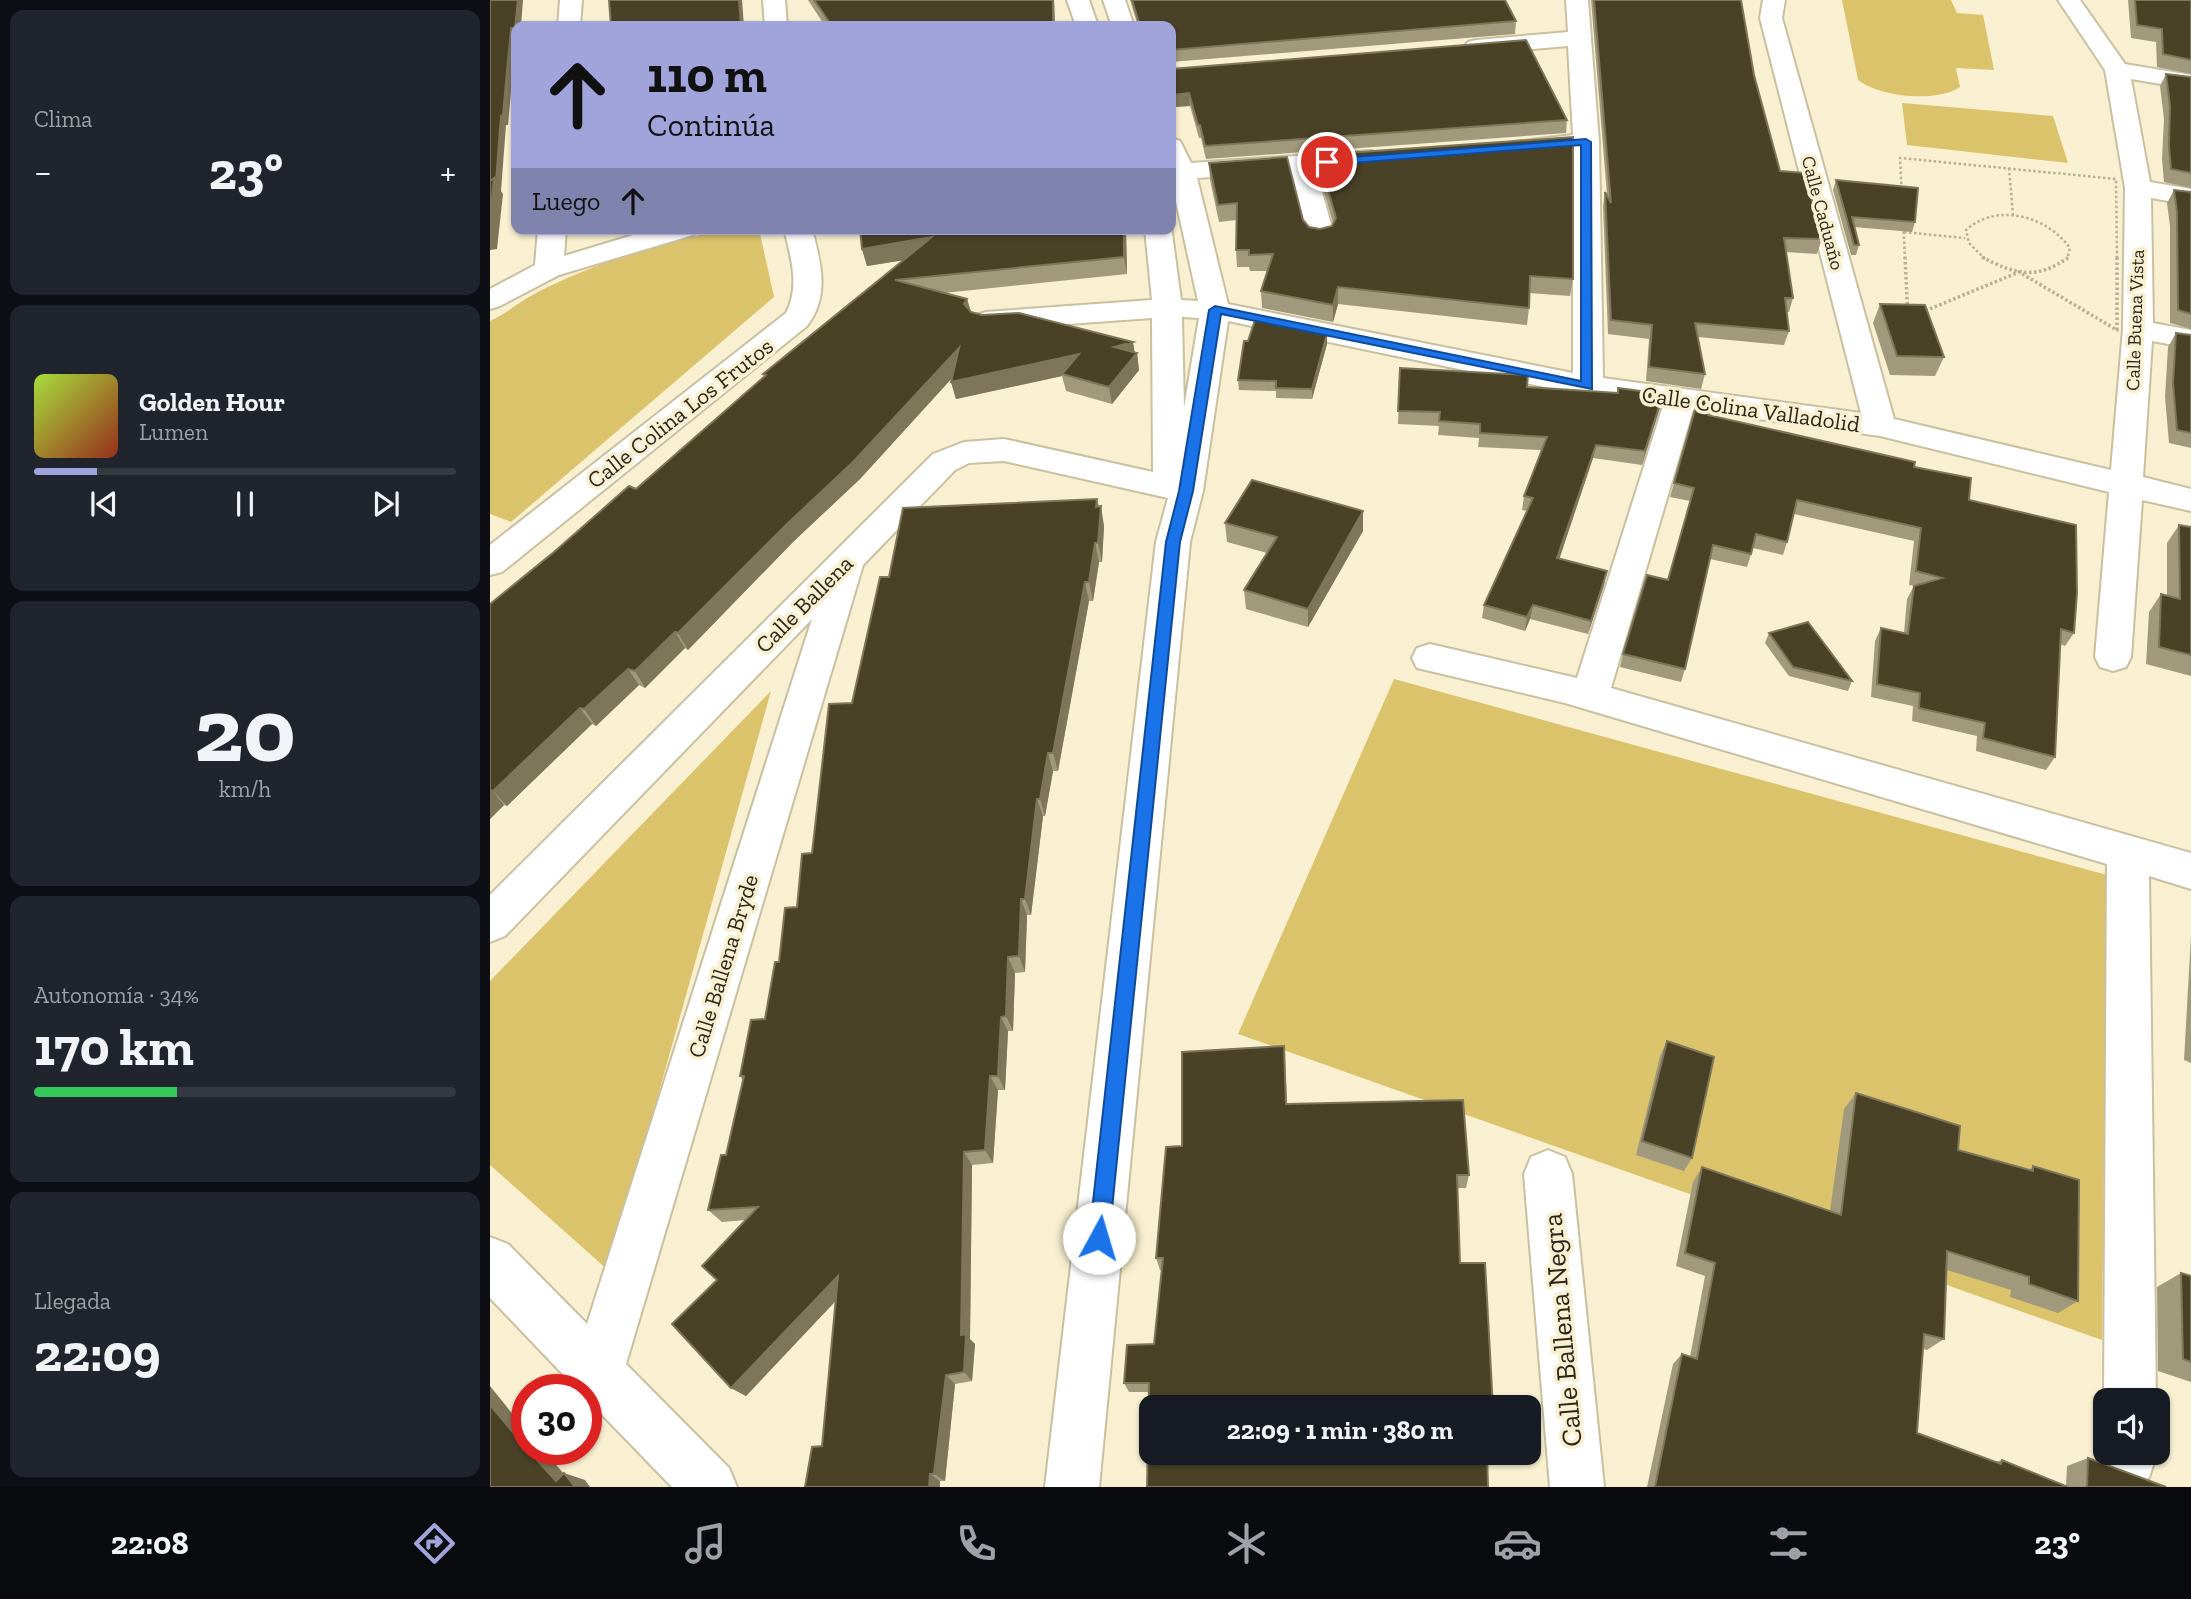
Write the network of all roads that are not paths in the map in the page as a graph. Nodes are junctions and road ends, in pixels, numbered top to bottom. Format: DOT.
graph roads {
  1 [pos="571,0"];
  2 [pos="774,0"];
  3 [pos="1078,0"];
  4 [pos="1114,0"];
  5 [pos="1577,0"];
  6 [pos="1774,0"];
  7 [pos="2069,0"];
  8 [pos="569,21"];
  9 [pos="776,21"];
  10 [pos="1085,21"];
  11 [pos="1121,21"];
  12 [pos="1579,38"];
  13 [pos="1457,48"];
  14 [pos="2117,70"];
  15 [pos="2191,82"];
  16 [pos="1586,142"];
  17 [pos="1491,149"];
  18 [pos="1396,157"];
  19 [pos="1176,159"];
  20 [pos="1301,164"];
  21 [pos="2137,188"];
  22 [pos="2191,197"];
  23 [pos="552,235"];
  24 [pos="663,235"];
  25 [pos="800,235"];
  26 [pos="1160,235"];
  27 [pos="1320,235"];
  28 [pos="549,269"];
  29 [pos="490,300"];
  30 [pos="1167,308"];
  31 [pos="1215,310"];
  32 [pos="986,321"];
  33 [pos="2138,328"];
  34 [pos="2191,339"];
  35 [pos="1588,386"];
  36 [pos="1681,400"];
  37 [pos="1880,426"];
  38 [pos="2126,485"];
  39 [pos="1177,489"];
  40 [pos="2191,500"];
  41 [pos="494,556"];
  42 [pos="848,560"];
  43 [pos="2113,657"];
  44 [pos="1430,658"];
  45 [pos="1589,698"];
  46 [pos="2128,853"];
  47 [pos="2191,871"];
  48 [pos="490,923"];
  49 [pos="1548,1174"];
  50 [pos="490,1262"];
  51 [pos="598,1372"];
  52 [pos="2130,1388"];
  53 [pos="710,1487"];
  54 [pos="1072,1487"];
  55 [pos="1577,1487"];
  1 -- 8 [label="street"];
  2 -- 9 [label="street"];
  3 -- 10 [label="street"];
  4 -- 11 [label="street"];
  5 -- 12 [label="street"];
  6 -- 37 [label="street, Calle Caduaño"];
  7 -- 14 [label="street, Calle Buena Vista"];
  12 -- 13 [label="street"];
  12 -- 16 [label="street"];
  14 -- 15 [label="street"];
  14 -- 21 [label="street, Calle Buena Vista"];
  16 -- 17 [label="street"];
  16 -- 35 [label="street"];
  18 -- 20 [label="street"];
  19 -- 20 [label="street"];
  19 -- 31 [label="street"];
  20 -- 27 [label="street"];
  21 -- 22 [label="street"];
  21 -- 33 [label="street, Calle Buena Vista"];
  23 -- 28 [label="street"];
  24 -- 28 [label="street"];
  25 -- 41 [label="street, Calle Colina Los Frutos"];
  26 -- 30 [label="street"];
  28 -- 29 [label="street"];
  30 -- 31 [label="street, Calle Colina Valladolid"];
  30 -- 32 [label="street, Calle Colina Valladolid"];
  30 -- 39 [label="street"];
  31 -- 35 [label="street, Calle Colina Valladolid"];
  31 -- 39 [label="street"];
  33 -- 34 [label="street"];
  33 -- 38 [label="street, Calle Buena Vista"];
  35 -- 36 [label="street, Calle Colina Valladolid"];
  36 -- 37 [label="street, Calle Colina Valladolid"];
  36 -- 45 [label="street"];
  37 -- 38 [label="street, Calle Colina Valladolid"];
  38 -- 40 [label="street, Calle Colina Valladolid"];
  38 -- 43 [label="street, Calle Buena Vista"];
  39 -- 42 [label="street, Calle Ballena"];
  39 -- 54 [label="street"];
  42 -- 48 [label="street, Calle Ballena"];
  42 -- 51 [label="street, Calle Ballena Bryde"];
  44 -- 45 [label="street"];
  45 -- 46 [label="street"];
  46 -- 47 [label="street"];
  46 -- 52 [label="street"];
  49 -- 55 [label="street, Calle Ballena Negra"];
  50 -- 51 [label="street"];
  51 -- 53 [label="street"];
}
